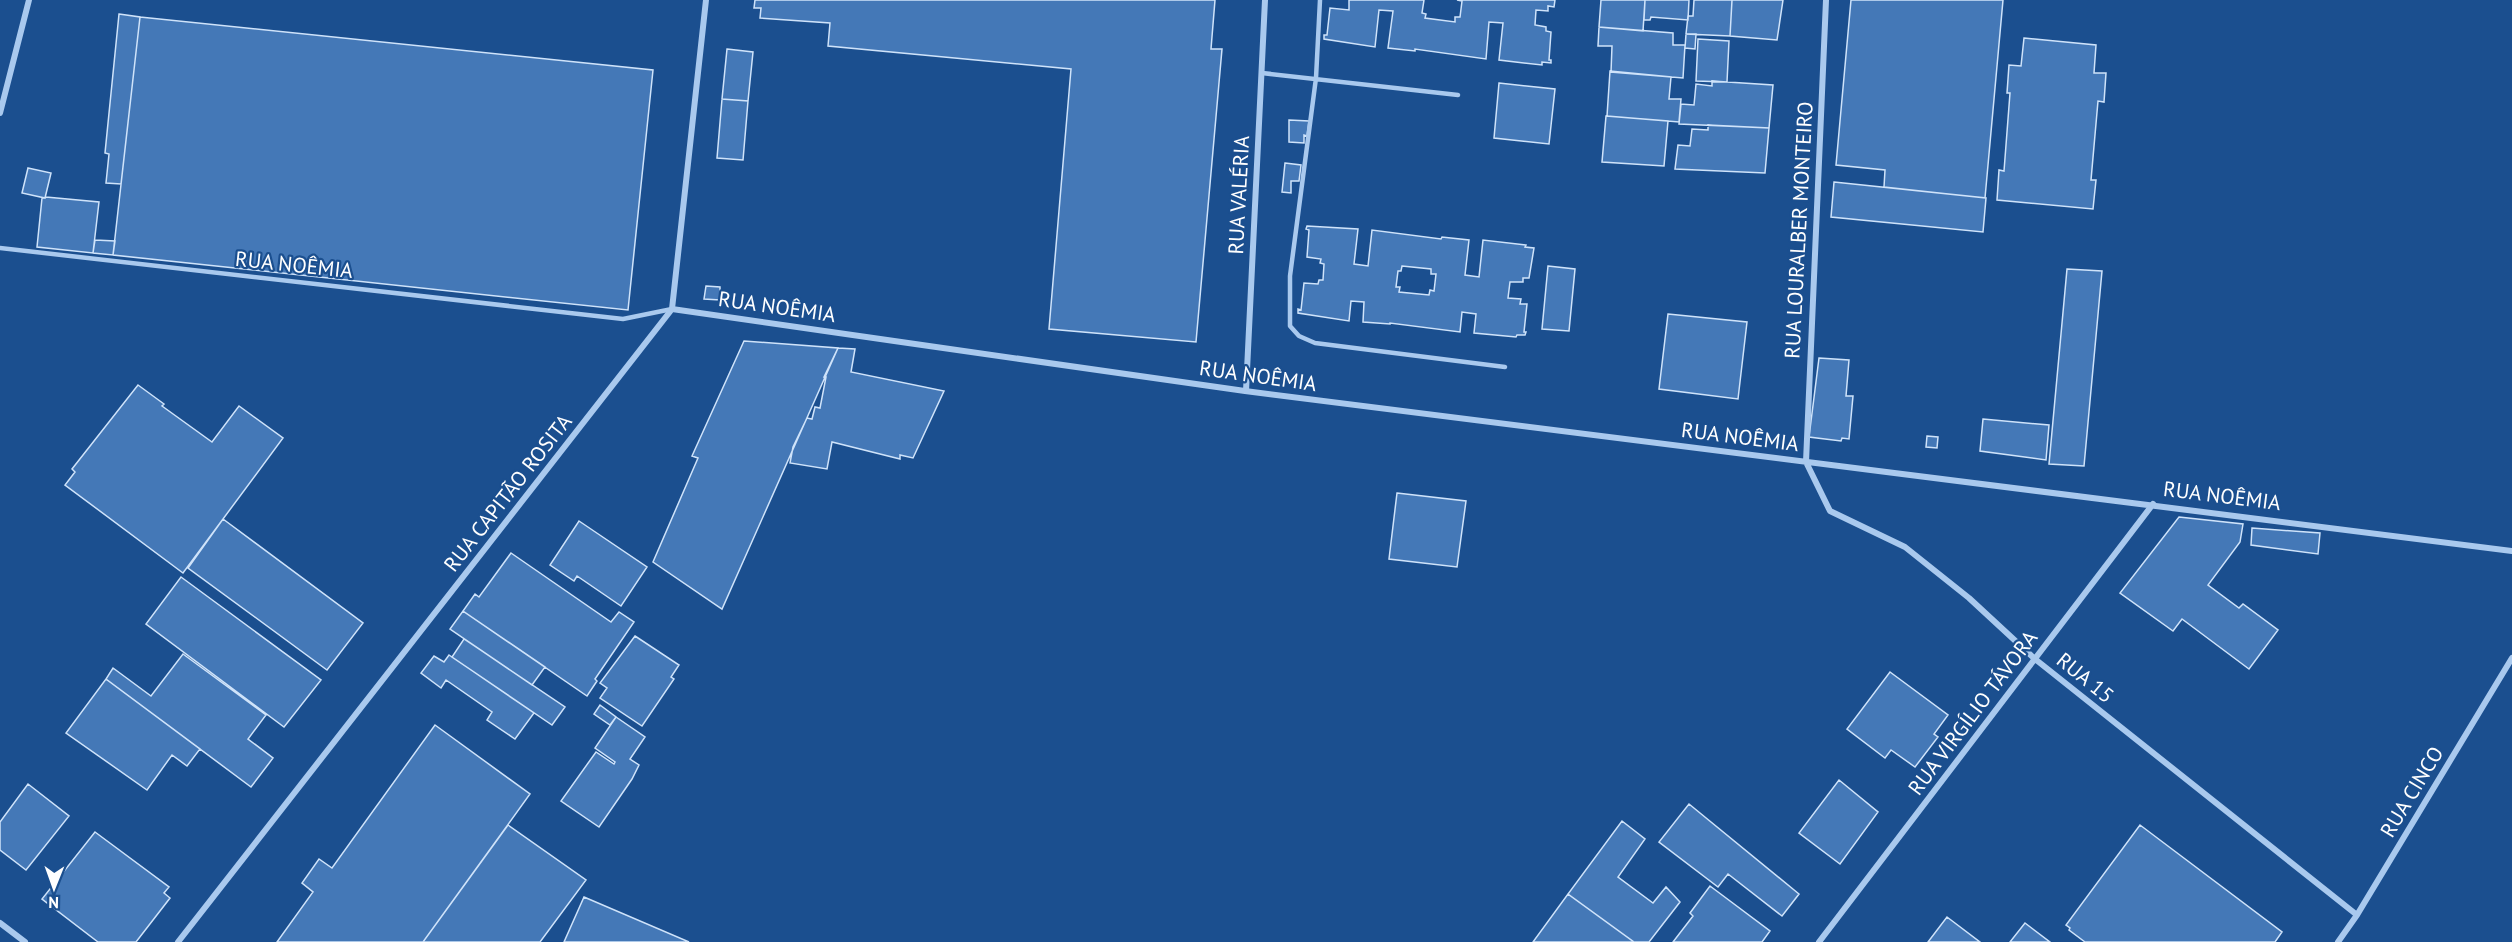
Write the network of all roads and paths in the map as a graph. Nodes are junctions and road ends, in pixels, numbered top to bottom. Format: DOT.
graph roads {
  1 [pos="29,0"];
  2 [pos="706,0"];
  3 [pos="1265,0"];
  4 [pos="1320,0"];
  5 [pos="1826,0"];
  6 [pos="1262,73"];
  7 [pos="1316,78"];
  8 [pos="1458,95"];
  9 [pos="0,112"];
  10 [pos="0,248"];
  11 [pos="672,309"];
  12 [pos="1505,367"];
  13 [pos="1246,391"];
  14 [pos="1806,462"];
  15 [pos="2153,504"];
  16 [pos="2512,551"];
  17 [pos="2512,658"];
  18 [pos="2035,659"];
  19 [pos="2357,915"];
  20 [pos="0,923"];
  21 [pos="25,942"];
  22 [pos="178,942"];
  23 [pos="1819,942"];
  24 [pos="2338,942"];
  1 -- 9 [label="street"];
  2 -- 11 [label="street"];
  3 -- 6 [label="street, RUA VALÉRIA"];
  4 -- 7 [label="lane"];
  5 -- 14 [label="street, RUA LOURALBER MONTEIRO"];
  6 -- 7 [label="lane"];
  6 -- 13 [label="street, RUA VALÉRIA"];
  7 -- 8 [label="lane"];
  7 -- 12 [label="lane"];
  10 -- 11 [label="lane, RUA NOÊMIA"];
  11 -- 13 [label="street, RUA NOÊMIA"];
  11 -- 22 [label="street, RUA CAPITÃO ROSITA"];
  13 -- 14 [label="street, RUA NOÊMIA"];
  14 -- 15 [label="street, RUA NOÊMIA"];
  14 -- 18 [label="street, RUA 15"];
  15 -- 16 [label="street, RUA NOÊMIA"];
  15 -- 18 [label="street, RUA VIRGÍLIO TÁVORA"];
  17 -- 19 [label="street, RUA CINCO"];
  18 -- 19 [label="street, RUA 15"];
  18 -- 23 [label="street, RUA VIRGÍLIO TÁVORA"];
  19 -- 24 [label="street, RUA CINCO"];
  20 -- 21 [label="street"];
}
